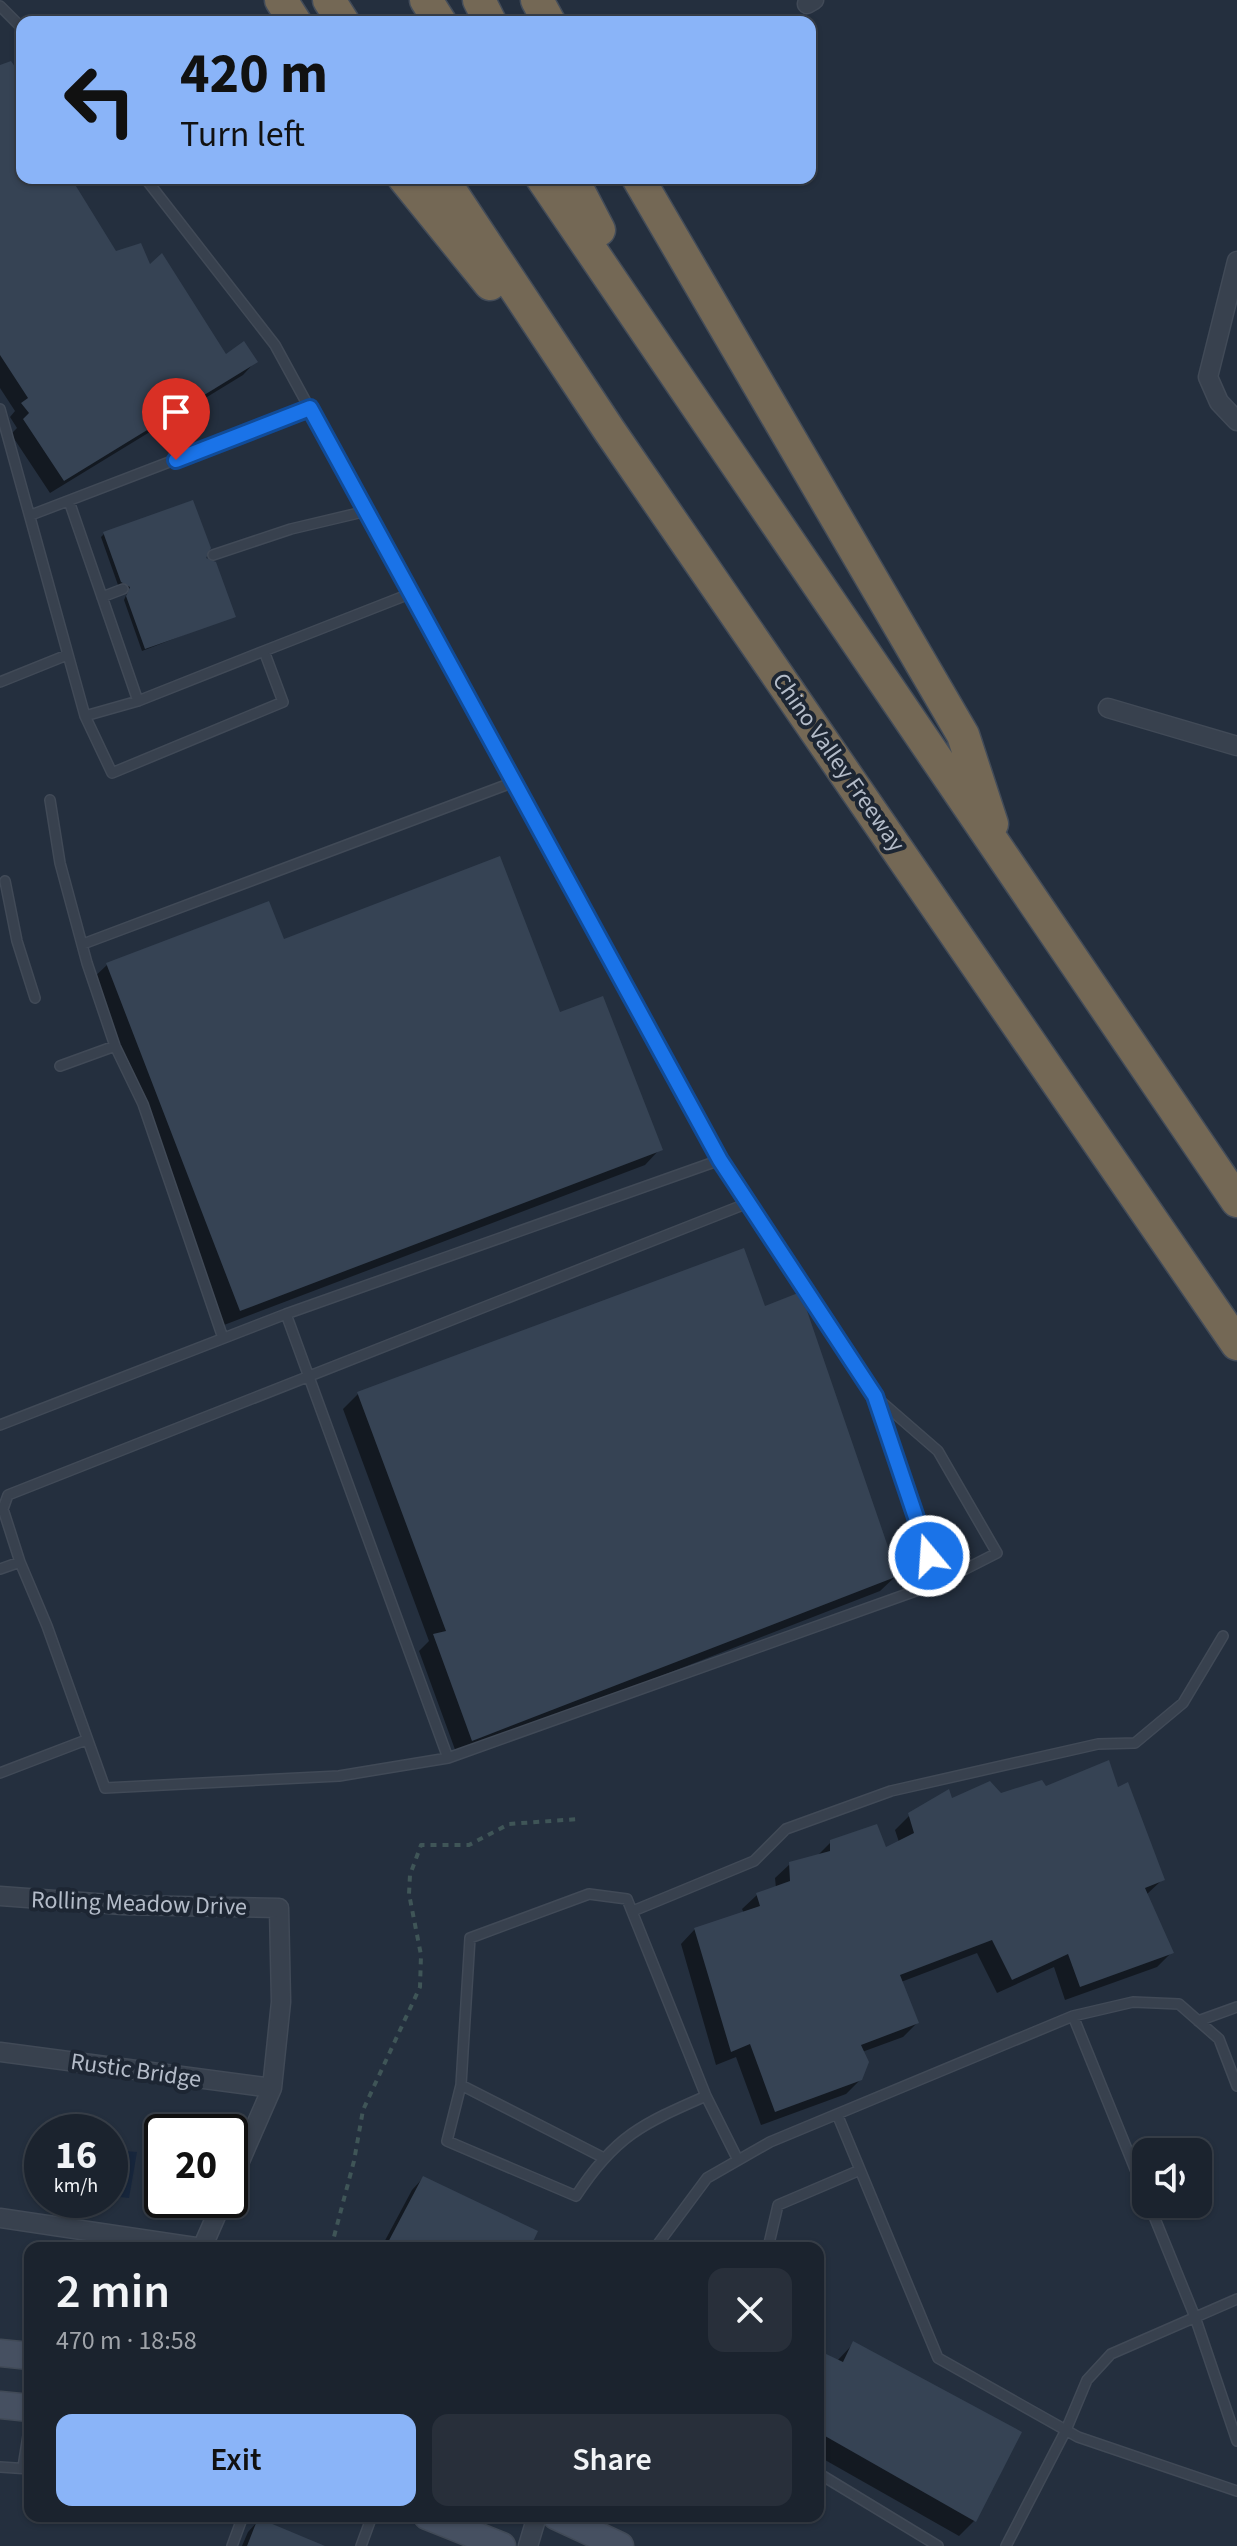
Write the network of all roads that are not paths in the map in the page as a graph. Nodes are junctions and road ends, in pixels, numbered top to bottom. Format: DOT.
graph roads {
  1 [pos="0,6"];
  2 [pos="16,22"];
  3 [pos="150,184"];
  4 [pos="409,184"];
  5 [pos="446,184"];
  6 [pos="546,184"];
  7 [pos="575,184"];
  8 [pos="642,184"];
  9 [pos="1237,261"];
  10 [pos="667,360"];
  11 [pos="310,408"];
  12 [pos="0,409"];
  13 [pos="1237,421"];
  14 [pos="609,430"];
  15 [pos="69,501"];
  16 [pos="367,511"];
  17 [pos="31,515"];
  18 [pos="213,555"];
  19 [pos="123,589"];
  20 [pos="412,593"];
  21 [pos="102,597"];
  22 [pos="264,651"];
  23 [pos="67,655"];
  24 [pos="0,682"];
  25 [pos="138,701"];
  26 [pos="1108,708"];
  27 [pos="85,716"];
  28 [pos="1237,746"];
  29 [pos="514,782"];
  30 [pos="50,800"];
  31 [pos="1004,862"];
  32 [pos="5,881"];
  33 [pos="83,944"];
  34 [pos="35,998"];
  35 [pos="115,1046"];
  36 [pos="60,1066"];
  37 [pos="720,1160"];
  38 [pos="1237,1201"];
  39 [pos="748,1203"];
  40 [pos="286,1314"];
  41 [pos="223,1338"];
  42 [pos="1237,1344"];
  43 [pos="309,1379"];
  44 [pos="875,1396"];
  45 [pos="0,1425"];
  46 [pos="20,1562"];
  47 [pos="0,1569"];
  48 [pos="938,1583"];
  49 [pos="1223,1636"];
  50 [pos="86,1740"];
  51 [pos="448,1758"];
  52 [pos="0,1773"];
  53 [pos="0,1896"];
  54 [pos="633,1911"];
  55 [pos="1237,2007"];
  56 [pos="1073,2016"];
  57 [pos="1198,2021"];
  58 [pos="0,2052"];
  59 [pos="461,2085"];
  60 [pos="1237,2086"];
  61 [pos="272,2088"];
  62 [pos="706,2096"];
  63 [pos="837,2114"];
  64 [pos="248,2143"];
  65 [pos="602,2157"];
  66 [pos="738,2160"];
  67 [pos="1132,2161"];
  68 [pos="860,2170"];
  69 [pos="0,2218"];
  70 [pos="215,2218"];
  71 [pos="1155,2218"];
  72 [pos="59,2229"];
  73 [pos="57,2242"];
  74 [pos="157,2242"];
  75 [pos="205,2242"];
  76 [pos="659,2242"];
  77 [pos="769,2242"];
  78 [pos="1237,2299"];
  79 [pos="1195,2317"];
  80 [pos="0,2353"];
  81 [pos="24,2355"];
  82 [pos="0,2405"];
  83 [pos="24,2407"];
  84 [pos="1066,2430"];
  85 [pos="1237,2441"];
  86 [pos="0,2467"];
  87 [pos="24,2468"];
  88 [pos="824,2477"];
  89 [pos="1237,2491"];
  90 [pos="241,2522"];
  91 [pos="370,2522"];
  92 [pos="442,2522"];
  93 [pos="535,2522"];
  94 [pos="569,2522"];
  95 [pos="232,2546"];
  96 [pos="361,2546"];
  97 [pos="502,2546"];
  98 [pos="528,2546"];
  99 [pos="620,2546"];
  100 [pos="938,2546"];
  101 [pos="1006,2546"];
  1 -- 2 [label="lane"];
  3 -- 11 [label="lane"];
  4 -- 14 [label="highway"];
  5 -- 14 [label="highway, Chino Valley Freeway"];
  6 -- 10 [label="highway"];
  7 -- 10 [label="highway"];
  8 -- 31 [label="highway"];
  9 -- 13 [label="street"];
  10 -- 31 [label="highway"];
  11 -- 15 [label="lane"];
  11 -- 16 [label="lane"];
  12 -- 17 [label="lane"];
  14 -- 42 [label="highway, Chino Valley Freeway"];
  15 -- 17 [label="lane"];
  15 -- 21 [label="lane"];
  16 -- 18 [label="lane"];
  16 -- 20 [label="lane"];
  17 -- 23 [label="lane"];
  19 -- 21 [label="lane"];
  20 -- 22 [label="lane"];
  20 -- 29 [label="lane"];
  21 -- 25 [label="lane"];
  22 -- 25 [label="lane"];
  22 -- 27 [label="lane"];
  23 -- 24 [label="lane"];
  23 -- 27 [label="lane"];
  25 -- 27 [label="lane"];
  26 -- 28 [label="street"];
  29 -- 33 [label="lane"];
  29 -- 37 [label="lane"];
  30 -- 33 [label="lane"];
  31 -- 38 [label="highway"];
  32 -- 34 [label="lane"];
  33 -- 35 [label="lane"];
  35 -- 36 [label="lane"];
  35 -- 41 [label="lane"];
  37 -- 39 [label="lane"];
  37 -- 40 [label="lane"];
  39 -- 43 [label="lane"];
  39 -- 44 [label="lane"];
  40 -- 41 [label="lane"];
  40 -- 43 [label="lane"];
  41 -- 45 [label="lane"];
  43 -- 46 [label="lane"];
  43 -- 51 [label="lane"];
  44 -- 48 [label="lane"];
  44 -- 48 [label="lane"];
  46 -- 47 [label="lane"];
  46 -- 50 [label="lane"];
  48 -- 51 [label="lane"];
  49 -- 54 [label="lane"];
  50 -- 51 [label="lane"];
  50 -- 52 [label="lane"];
  53 -- 61 [label="street, Rolling Meadow Drive"];
  54 -- 59 [label="lane"];
  54 -- 62 [label="lane"];
  55 -- 57 [label="lane"];
  56 -- 57 [label="lane"];
  56 -- 63 [label="lane"];
  56 -- 67 [label="lane"];
  57 -- 60 [label="lane"];
  58 -- 61 [label="street, Rustic Bridge"];
  59 -- 65 [label="lane"];
  59 -- 65 [label="lane"];
  61 -- 64 [label="street"];
  62 -- 65 [label="lane"];
  62 -- 66 [label="lane"];
  63 -- 66 [label="lane"];
  63 -- 68 [label="lane"];
  66 -- 76 [label="lane"];
  68 -- 77 [label="lane"];
  68 -- 84 [label="lane"];
  69 -- 72 [label="street"];
  70 -- 75 [label="street"];
  71 -- 79 [label="lane"];
  72 -- 73 [label="street"];
  72 -- 74 [label="street"];
  78 -- 79 [label="lane"];
  79 -- 84 [label="lane"];
  79 -- 85 [label="lane"];
  80 -- 81 [label="main road"];
  82 -- 83 [label="main road"];
  84 -- 89 [label="lane"];
  84 -- 101 [label="lane"];
  86 -- 87 [label="lane"];
  88 -- 100 [label="lane"];
  90 -- 95 [label="lane"];
  91 -- 96 [label="lane"];
  92 -- 97 [label="main road"];
  93 -- 98 [label="street"];
  94 -- 99 [label="main road"];
}
